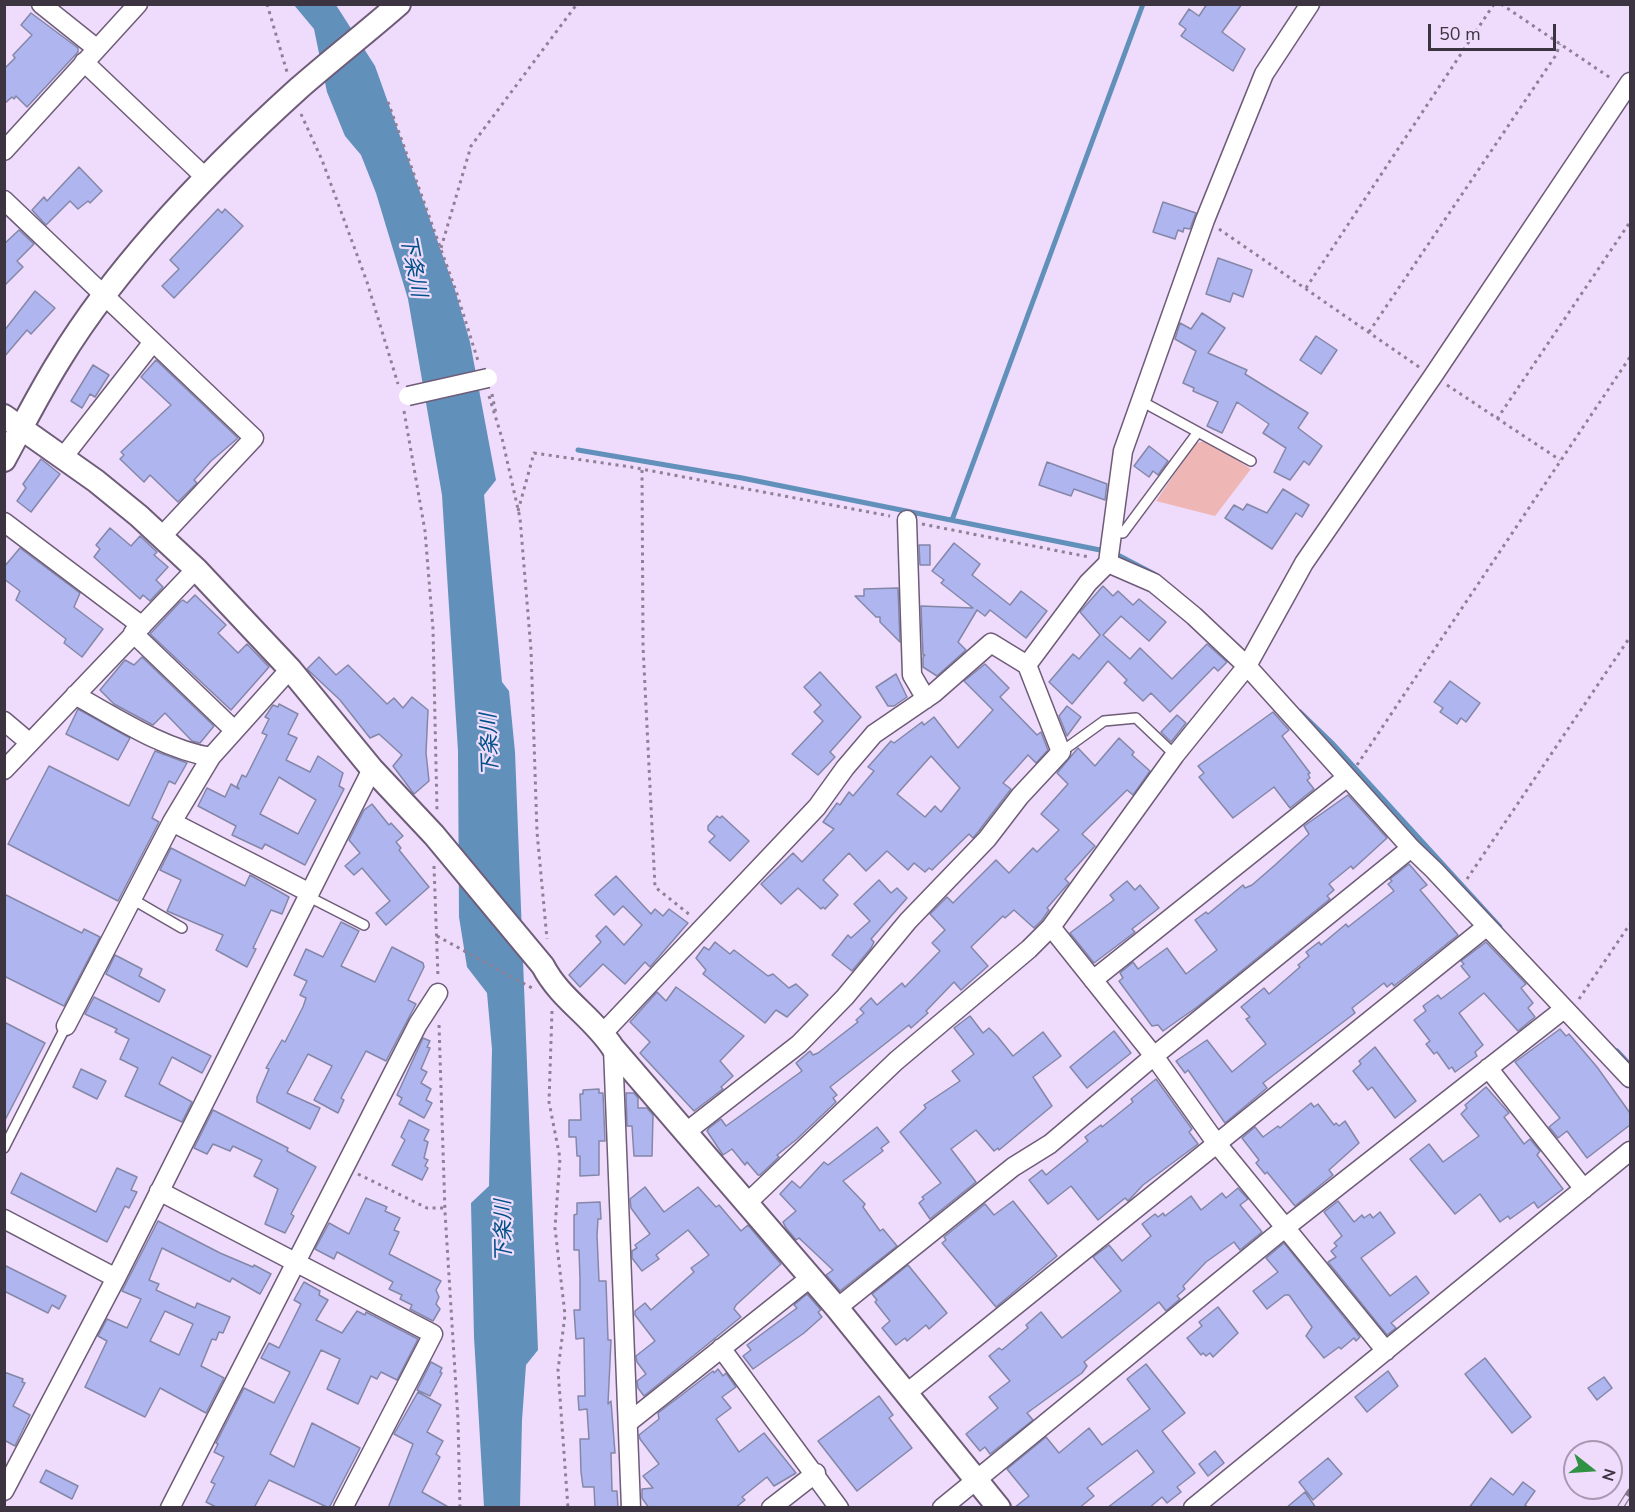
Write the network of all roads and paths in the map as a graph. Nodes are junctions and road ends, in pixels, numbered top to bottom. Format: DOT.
graph roads {
  1 [pos="42,4"];
  2 [pos="138,4"];
  3 [pos="267,4"];
  4 [pos="399,4"];
  5 [pos="577,4"];
  6 [pos="1310,4"];
  7 [pos="1494,4"];
  8 [pos="1501,4"];
  9 [pos="1560,44"];
  10 [pos="96,48"];
  11 [pos="84,62"];
  12 [pos="1628,85"];
  13 [pos="292,87"];
  14 [pos="388,102"];
  15 [pos="4,151"];
  16 [pos="206,178"];
  17 [pos="4,200"];
  18 [pos="1205,220"];
  19 [pos="1630,222"];
  20 [pos="441,250"];
  21 [pos="1306,289"];
  22 [pos="106,296"];
  23 [pos="1369,333"];
  24 [pos="153,342"];
  25 [pos="1630,357"];
  26 [pos="1433,376"];
  27 [pos="486,380"];
  28 [pos="405,397"];
  29 [pos="1141,401"];
  30 [pos="1497,419"];
  31 [pos="13,422"];
  32 [pos="1198,432"];
  33 [pos="502,436"];
  34 [pos="64,456"];
  35 [pos="4,460"];
  36 [pos="1560,460"];
  37 [pos="1251,461"];
  38 [pos="642,470"];
  39 [pos="518,512"];
  40 [pos="908,520"];
  41 [pos="4,522"];
  42 [pos="1111,532"];
  43 [pos="161,537"];
  44 [pos="1108,563"];
  45 [pos="196,569"];
  46 [pos="138,630"];
  47 [pos="1630,637"];
  48 [pos="1027,665"];
  49 [pos="1246,666"];
  50 [pos="290,669"];
  51 [pos="75,695"];
  52 [pos="926,699"];
  53 [pos="4,721"];
  54 [pos="233,729"];
  55 [pos="30,742"];
  56 [pos="1060,752"];
  57 [pos="1175,755"];
  58 [pos="211,757"];
  59 [pos="372,769"];
  60 [pos="4,770"];
  61 [pos="1347,778"];
  62 [pos="172,822"];
  63 [pos="434,835"];
  64 [pos="1411,848"];
  65 [pos="310,893"];
  66 [pos="1455,893"];
  67 [pos="132,899"];
  68 [pos="1630,924"];
  69 [pos="364,925"];
  70 [pos="704,926"];
  71 [pos="1051,927"];
  72 [pos="1486,927"];
  73 [pos="182,928"];
  74 [pos="437,936"];
  75 [pos="544,971"];
  76 [pos="1093,980"];
  77 [pos="438,993"];
  78 [pos="1564,1009"];
  79 [pos="66,1026"];
  80 [pos="608,1040"];
  81 [pos="1154,1056"];
  82 [pos="1488,1068"];
  83 [pos="1630,1078"];
  84 [pos="686,1132"];
  85 [pos="1217,1144"];
  86 [pos="4,1148"];
  87 [pos="1630,1151"];
  88 [pos="345,1167"];
  89 [pos="1584,1189"];
  90 [pos="159,1191"];
  91 [pos="747,1203"];
  92 [pos="445,1208"];
  93 [pos="4,1219"];
  94 [pos="1286,1227"];
  95 [pos="295,1263"];
  96 [pos="116,1278"];
  97 [pos="810,1278"];
  98 [pos="837,1308"];
  99 [pos="721,1348"];
  100 [pos="1386,1351"];
  101 [pos="908,1392"];
  102 [pos="629,1422"];
  103 [pos="816,1473"];
  104 [pos="978,1480"];
  105 [pos="4,1491"];
  106 [pos="170,1508"];
  107 [pos="343,1508"];
  108 [pos="460,1508"];
  109 [pos="568,1508"];
  110 [pos="631,1508"];
  111 [pos="771,1508"];
  112 [pos="838,1508"];
  113 [pos="942,1508"];
  114 [pos="999,1508"];
  115 [pos="1193,1508"];
  1 -- 10 [label="street"];
  2 -- 10 [label="street"];
  3 -- 13 [label="path"];
  4 -- 13 [label="street"];
  5 -- 20 [label="path"];
  6 -- 18 [label="street"];
  7 -- 21 [label="path"];
  8 -- 9 [label="path"];
  9 -- 12 [label="path"];
  9 -- 23 [label="path"];
  10 -- 11 [label="street"];
  11 -- 15 [label="street"];
  11 -- 16 [label="street"];
  12 -- 26 [label="street"];
  13 -- 16 [label="street"];
  13 -- 28 [label="path"];
  14 -- 20 [label="path"];
  16 -- 22 [label="street"];
  17 -- 22 [label="street"];
  18 -- 21 [label="path"];
  18 -- 29 [label="street"];
  19 -- 30 [label="path"];
  20 -- 27 [label="path"];
  21 -- 23 [label="path"];
  22 -- 24 [label="street"];
  22 -- 31 [label="street"];
  23 -- 26 [label="path"];
  24 -- 34 [label="street"];
  24 -- 43 [label="street"];
  25 -- 36 [label="path"];
  26 -- 30 [label="path"];
  26 -- 49 [label="street"];
  27 -- 28 [label="street, bridge"];
  27 -- 33 [label="path"];
  27 -- 33 [label="path"];
  28 -- 63 [label="path"];
  29 -- 32 [label="lane"];
  29 -- 42 [label="street"];
  30 -- 36 [label="path"];
  31 -- 34 [label="street"];
  31 -- 35 [label="street"];
  32 -- 37 [label="lane"];
  32 -- 42 [label="lane"];
  33 -- 39 [label="path"];
  34 -- 43 [label="street"];
  36 -- 61 [label="path"];
  38 -- 39 [label="path"];
  38 -- 40 [label="path"];
  38 -- 70 [label="path"];
  39 -- 75 [label="path"];
  40 -- 44 [label="path"];
  40 -- 52 [label="street"];
  41 -- 46 [label="street"];
  42 -- 44 [label="street"];
  43 -- 45 [label="street"];
  44 -- 48 [label="street"];
  44 -- 49 [label="street"];
  45 -- 46 [label="street"];
  45 -- 50 [label="street"];
  46 -- 51 [label="street"];
  46 -- 54 [label="street"];
  47 -- 66 [label="path"];
  48 -- 52 [label="street"];
  48 -- 56 [label="street"];
  49 -- 57 [label="street"];
  49 -- 61 [label="street"];
  50 -- 54 [label="street"];
  50 -- 59 [label="street"];
  51 -- 55 [label="street"];
  51 -- 58 [label="street"];
  52 -- 70 [label="street"];
  53 -- 55 [label="street"];
  54 -- 58 [label="street"];
  55 -- 60 [label="street"];
  56 -- 57 [label="lane"];
  56 -- 84 [label="street"];
  57 -- 71 [label="street"];
  58 -- 62 [label="street"];
  59 -- 63 [label="street"];
  59 -- 65 [label="street"];
  61 -- 64 [label="street"];
  61 -- 76 [label="street"];
  62 -- 65 [label="street"];
  62 -- 67 [label="street"];
  63 -- 74 [label="path"];
  63 -- 75 [label="street"];
  64 -- 66 [label="street"];
  64 -- 81 [label="street"];
  65 -- 69 [label="lane"];
  65 -- 90 [label="street"];
  66 -- 72 [label="street"];
  67 -- 73 [label="lane"];
  67 -- 79 [label="street"];
  68 -- 78 [label="path"];
  70 -- 80 [label="street"];
  71 -- 76 [label="street"];
  71 -- 91 [label="street"];
  72 -- 78 [label="street"];
  72 -- 85 [label="street"];
  74 -- 75 [label="path"];
  74 -- 77 [label="path"];
  75 -- 80 [label="street"];
  75 -- 109 [label="path"];
  76 -- 81 [label="street"];
  77 -- 88 [label="street"];
  77 -- 92 [label="path"];
  78 -- 82 [label="street"];
  78 -- 83 [label="street"];
  79 -- 86 [label="lane"];
  80 -- 84 [label="street"];
  80 -- 102 [label="street"];
  81 -- 85 [label="street"];
  81 -- 98 [label="street"];
  82 -- 89 [label="street"];
  82 -- 94 [label="street"];
  84 -- 91 [label="street"];
  85 -- 94 [label="street"];
  85 -- 101 [label="street"];
  87 -- 89 [label="street"];
  88 -- 92 [label="path"];
  88 -- 95 [label="street"];
  89 -- 100 [label="street"];
  90 -- 95 [label="street"];
  90 -- 96 [label="street"];
  91 -- 97 [label="street"];
  92 -- 108 [label="path"];
  93 -- 96 [label="street"];
  94 -- 100 [label="street"];
  94 -- 104 [label="street"];
  95 -- 106 [label="street"];
  95 -- 107 [label="street"];
  96 -- 105 [label="street"];
  97 -- 98 [label="street"];
  97 -- 99 [label="street"];
  98 -- 101 [label="street"];
  99 -- 102 [label="street"];
  99 -- 103 [label="street"];
  100 -- 115 [label="street"];
  101 -- 104 [label="street"];
  102 -- 110 [label="street"];
  103 -- 111 [label="street"];
  103 -- 112 [label="street"];
  104 -- 113 [label="street"];
  104 -- 114 [label="street"];
}
